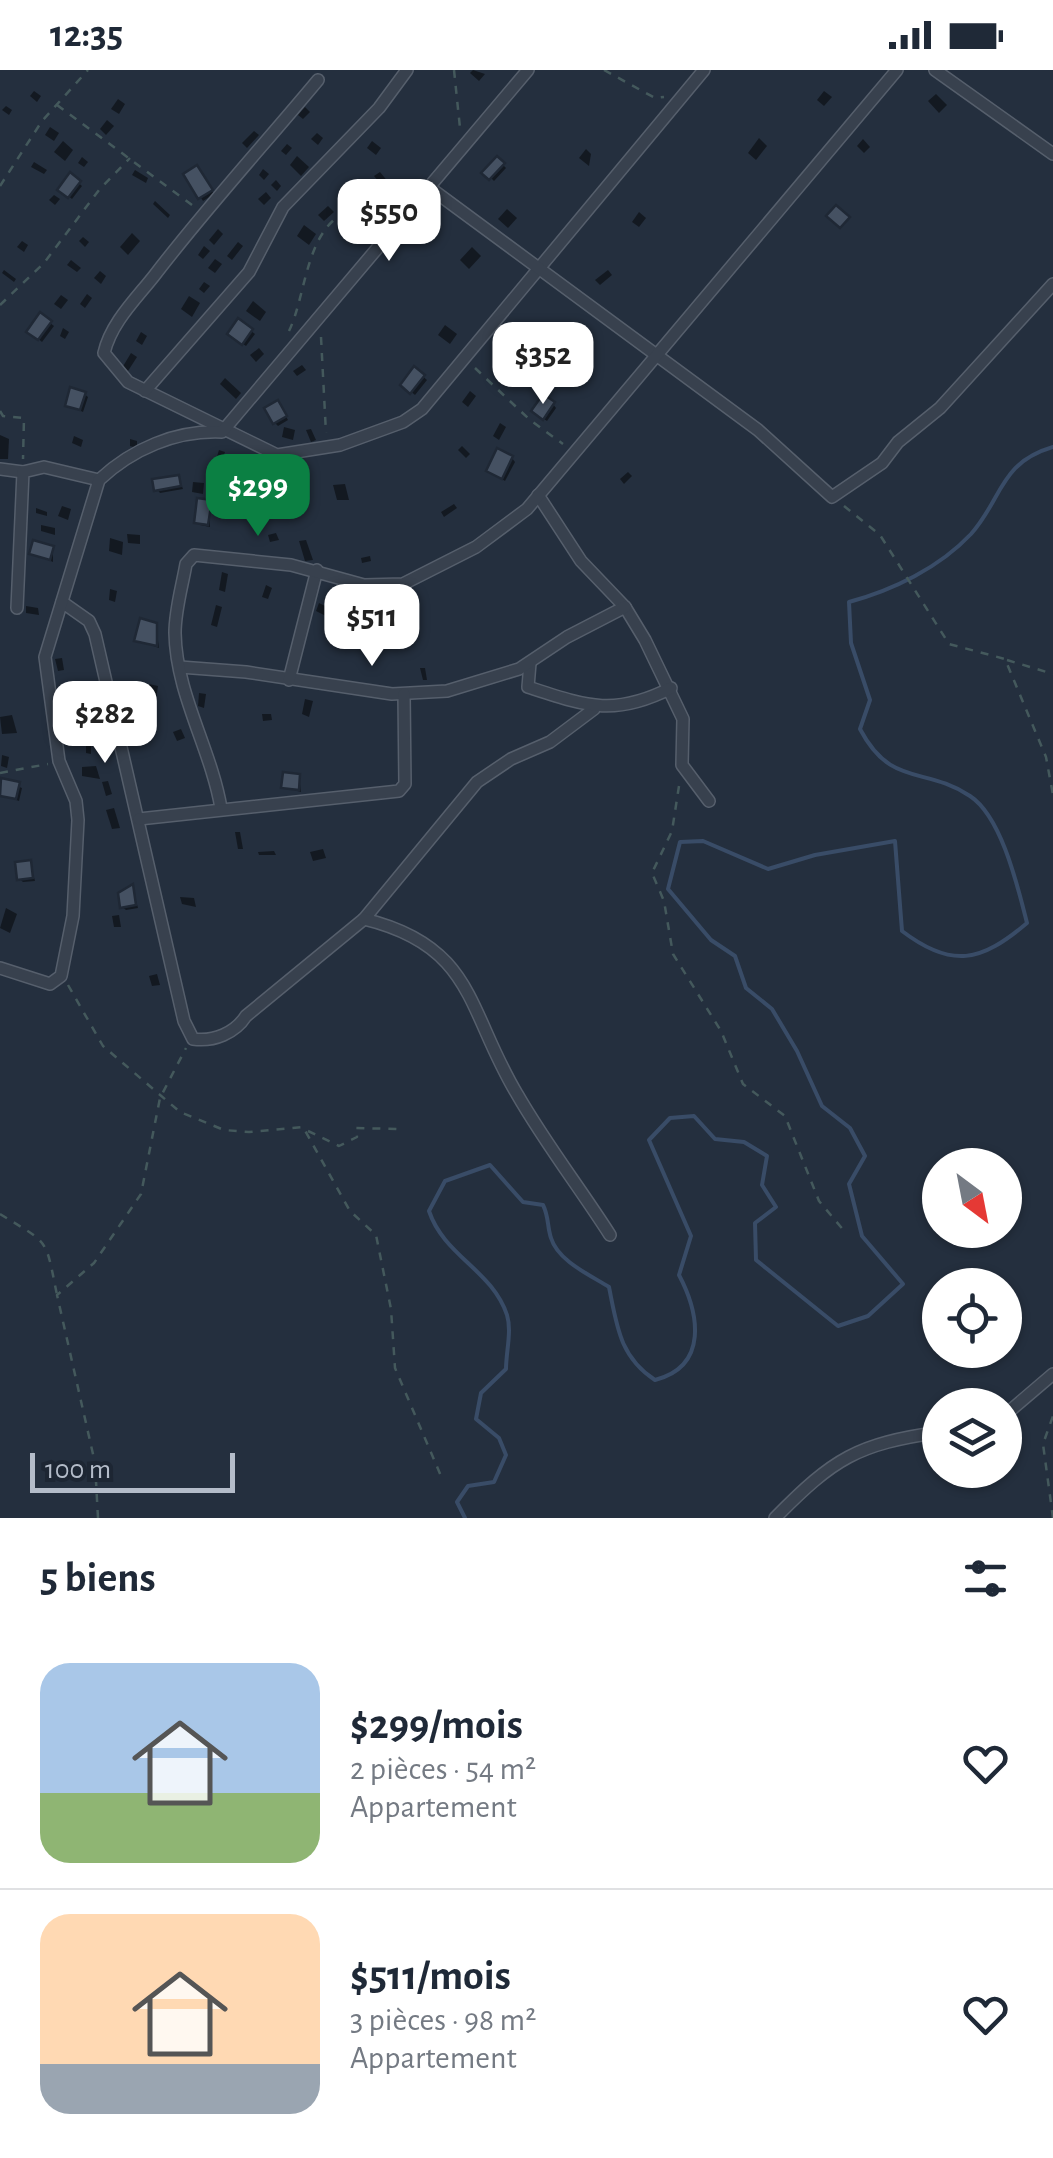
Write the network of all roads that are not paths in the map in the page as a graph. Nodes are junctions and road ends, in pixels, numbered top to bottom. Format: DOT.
graph roads {
  1 [pos="407,70"];
  2 [pos="528,70"];
  3 [pos="704,70"];
  4 [pos="897,70"];
  5 [pos="935,70"];
  6 [pos="318,80"];
  7 [pos="1053,154"];
  8 [pos="430,188"];
  9 [pos="538,267"];
  10 [pos="1053,284"];
  11 [pos="656,357"];
  12 [pos="145,391"];
  13 [pos="222,432"];
  14 [pos="0,469"];
  15 [pos="23,472"];
  16 [pos="99,480"];
  17 [pos="538,495"];
  18 [pos="317,570"];
  19 [pos="62,602"];
  20 [pos="625,607"];
  21 [pos="17,608"];
  22 [pos="530,663"];
  23 [pos="180,667"];
  24 [pos="288,680"];
  25 [pos="671,688"];
  26 [pos="404,694"];
  27 [pos="594,708"];
  28 [pos="708,801"];
  29 [pos="221,808"];
  30 [pos="139,819"];
  31 [pos="364,919"];
  32 [pos="0,968"];
  33 [pos="610,1236"];
  34 [pos="1053,1374"];
  35 [pos="1022,1400"];
  36 [pos="922,1435"];
  37 [pos="775,1518"];
  1 -- 12 [label="street"];
  2 -- 8 [label="street"];
  3 -- 9 [label="street"];
  4 -- 11 [label="street"];
  5 -- 7 [label="street"];
  6 -- 12 [label="street"];
  8 -- 9 [label="street"];
  8 -- 13 [label="street"];
  9 -- 11 [label="street"];
  9 -- 13 [label="street"];
  10 -- 11 [label="street"];
  11 -- 17 [label="street"];
  12 -- 13 [label="street"];
  13 -- 16 [label="street"];
  14 -- 15 [label="street"];
  15 -- 16 [label="street"];
  15 -- 21 [label="street"];
  16 -- 19 [label="street"];
  17 -- 18 [label="street"];
  17 -- 20 [label="street"];
  18 -- 23 [label="street"];
  18 -- 24 [label="street"];
  19 -- 30 [label="street"];
  19 -- 32 [label="street"];
  20 -- 22 [label="street"];
  20 -- 25 [label="street"];
  22 -- 26 [label="street"];
  22 -- 27 [label="street"];
  23 -- 24 [label="street"];
  23 -- 29 [label="street"];
  24 -- 26 [label="street"];
  25 -- 27 [label="street"];
  25 -- 28 [label="street"];
  26 -- 29 [label="street"];
  27 -- 31 [label="street"];
  29 -- 30 [label="street"];
  30 -- 31 [label="street"];
  31 -- 33 [label="street"];
  34 -- 35 [label="street"];
  36 -- 37 [label="street"];
}
